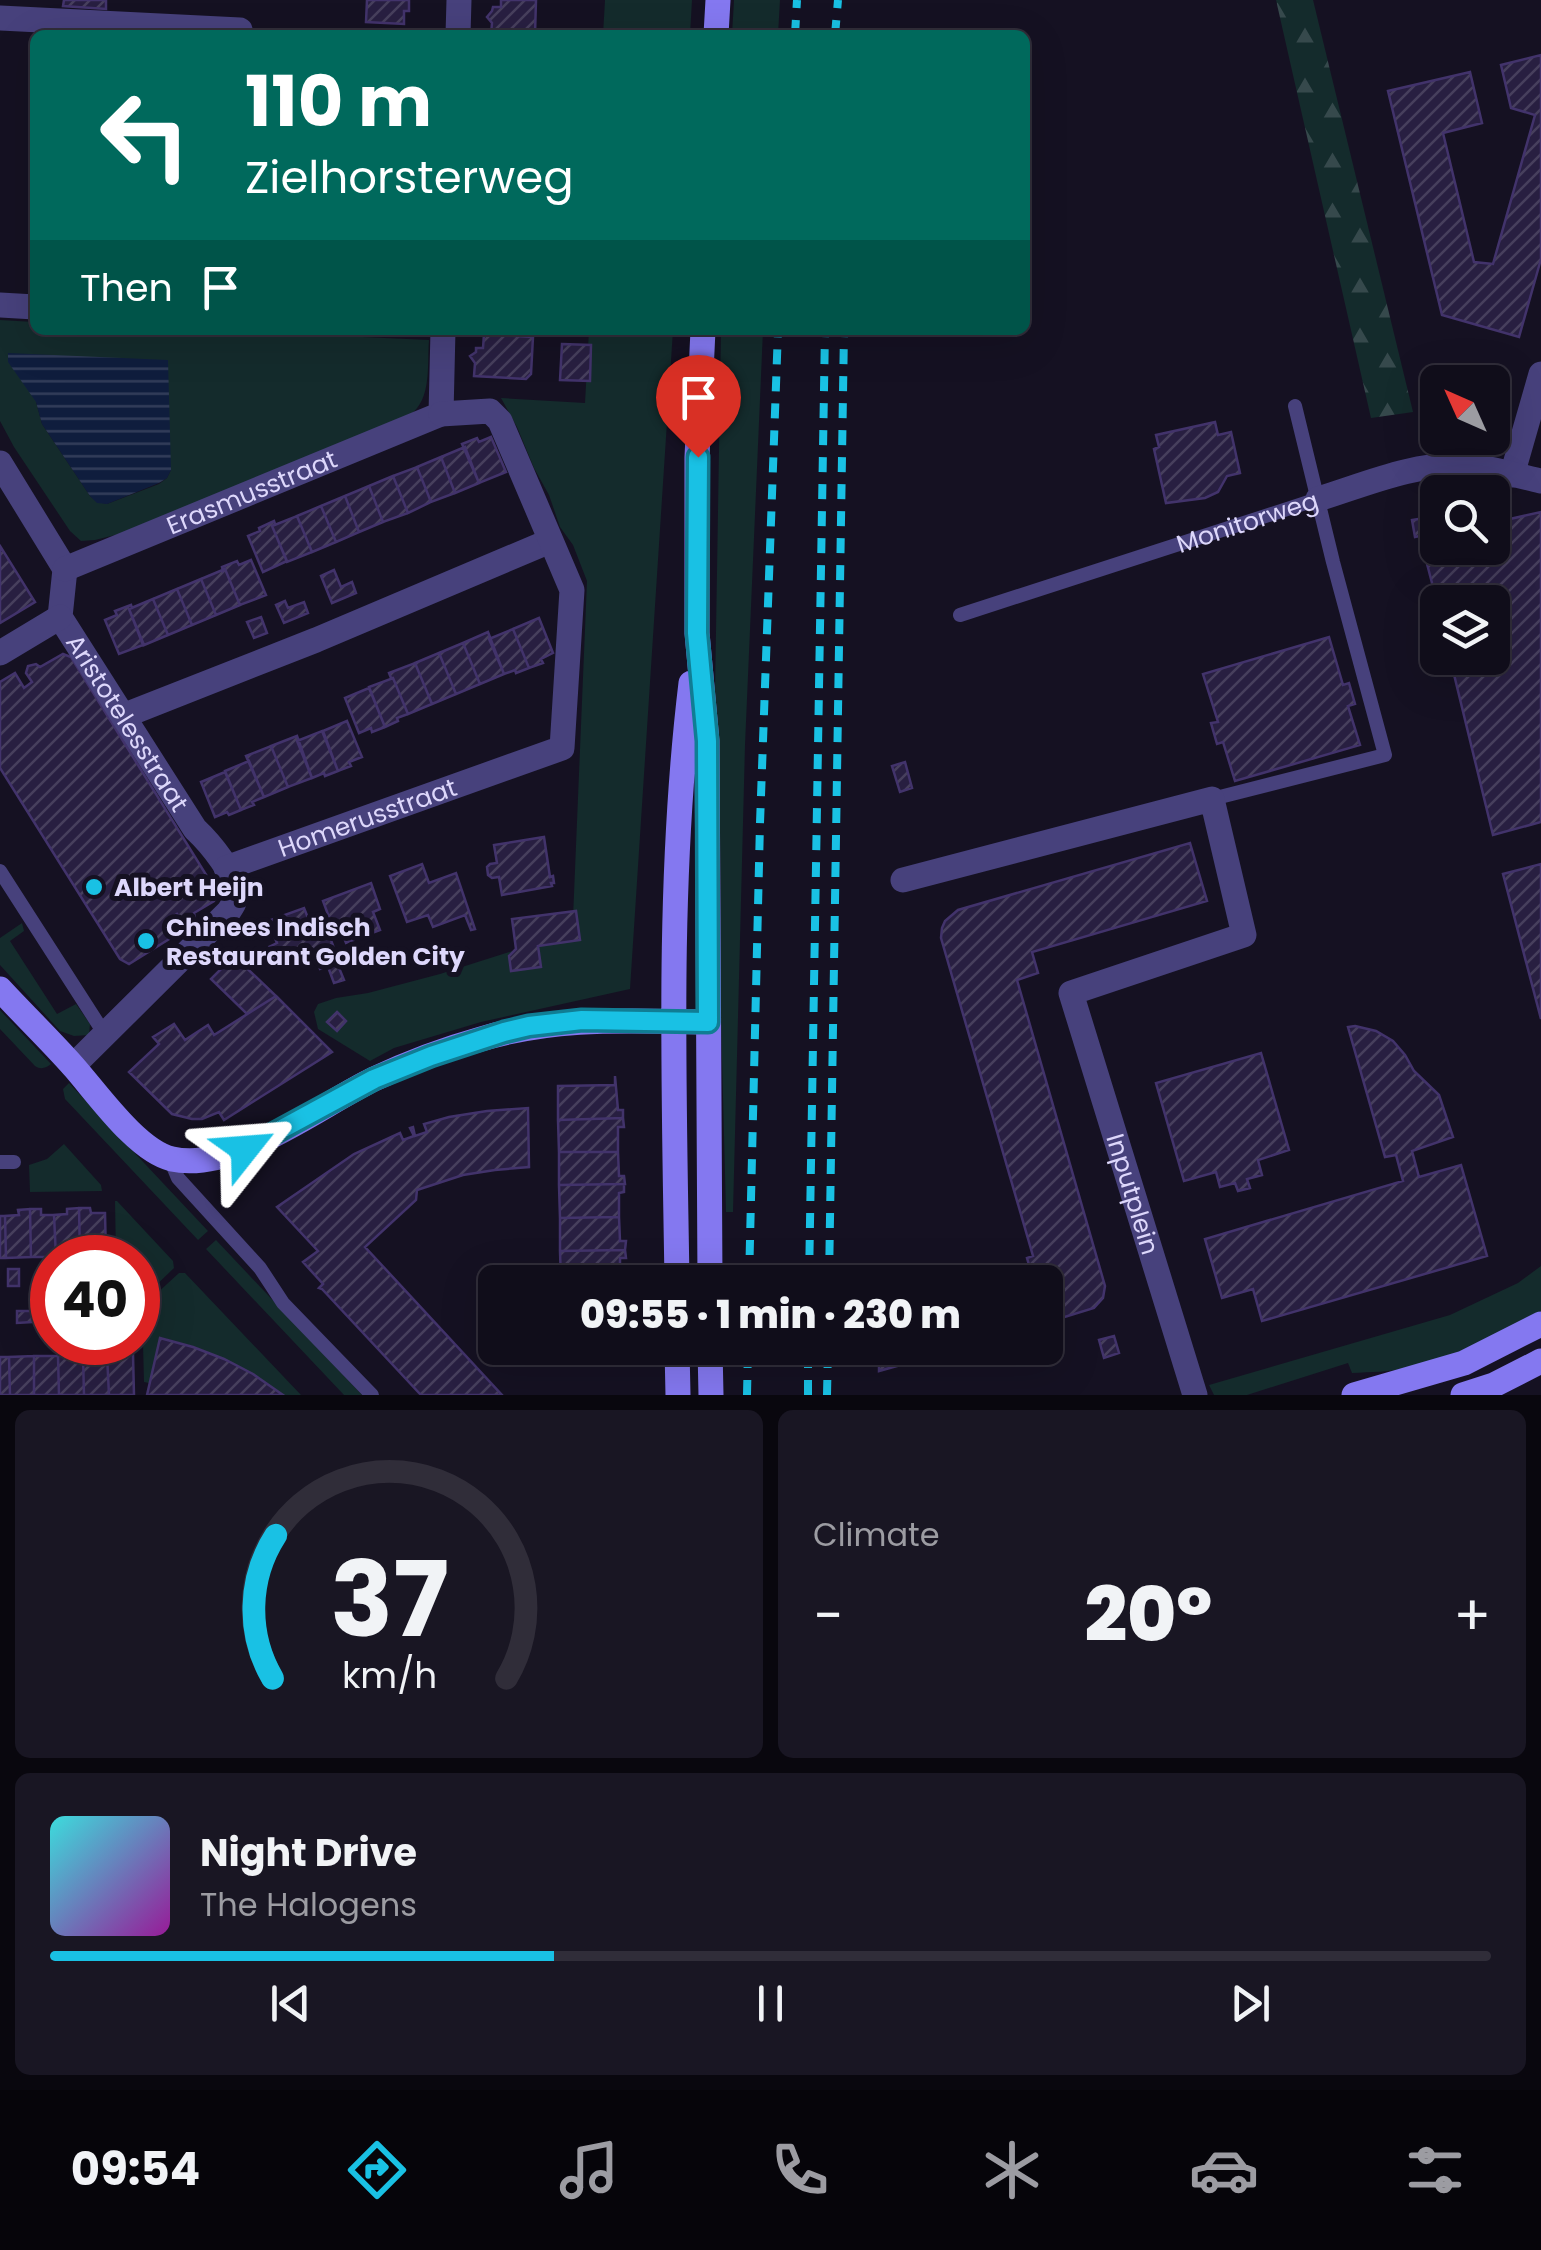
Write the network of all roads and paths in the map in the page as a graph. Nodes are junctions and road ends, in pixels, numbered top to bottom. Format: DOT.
graph roads {
  1 [pos="460,0"];
  2 [pos="718,0"];
  3 [pos="0,18"];
  4 [pos="240,30"];
  5 [pos="458,30"];
  6 [pos="716,30"];
  7 [pos="0,305"];
  8 [pos="30,307"];
  9 [pos="443,335"];
  10 [pos="703,335"];
  11 [pos="1541,374"];
  12 [pos="1295,406"];
  13 [pos="490,411"];
  14 [pos="441,414"];
  15 [pos="0,463"];
  16 [pos="1512,475"];
  17 [pos="1541,482"];
  18 [pos="1318,499"];
  19 [pos="550,540"];
  20 [pos="65,570"];
  21 [pos="960,615"];
  22 [pos="60,617"];
  23 [pos="697,633"];
  24 [pos="0,653"];
  25 [pos="123,716"];
  26 [pos="1212,799"];
  27 [pos="226,868"];
  28 [pos="0,872"];
  29 [pos="903,880"];
  30 [pos="0,989"];
  31 [pos="673,1022"];
  32 [pos="708,1022"];
  33 [pos="104,1032"];
  34 [pos="73,1066"];
  35 [pos="170,1159"];
  36 [pos="676,1265"];
  37 [pos="710,1265"];
  38 [pos="1541,1324"];
  39 [pos="1541,1361"];
  40 [pos="678,1365"];
  41 [pos="710,1365"];
  42 [pos="372,1395"];
  43 [pos="678,1395"];
  44 [pos="710,1395"];
  45 [pos="1194,1395"];
  46 [pos="1354,1395"];
  47 [pos="1462,1395"];
  1 -- 5 [label="street"];
  2 -- 6 [label="main road"];
  3 -- 4 [label="street"];
  7 -- 8 [label="street"];
  9 -- 14 [label="street"];
  10 -- 23 [label="main road"];
  11 -- 16 [label="street"];
  12 -- 18 [label="lane"];
  13 -- 14 [label="street, Erasmusstraat"];
  13 -- 19 [label="street, Homerusstraat"];
  14 -- 20 [label="street, Erasmusstraat"];
  15 -- 20 [label="street"];
  16 -- 17 [label="street, Monitorweg"];
  16 -- 18 [label="street, Monitorweg"];
  18 -- 21 [label="lane, Monitorweg"];
  18 -- 26 [label="lane"];
  19 -- 25 [label="street"];
  19 -- 27 [label="street, Homerusstraat"];
  20 -- 22 [label="street, Aristotelesstraat"];
  22 -- 24 [label="street"];
  22 -- 25 [label="street, Aristotelesstraat"];
  23 -- 31 [label="main road"];
  23 -- 32 [label="main road"];
  25 -- 27 [label="street, Aristotelesstraat"];
  26 -- 29 [label="street"];
  26 -- 45 [label="street, Inputplein"];
  27 -- 33 [label="street"];
  28 -- 33 [label="lane"];
  30 -- 34 [label="main road"];
  31 -- 32 [label="main road"];
  31 -- 35 [label="main road"];
  31 -- 36 [label="main road"];
  32 -- 37 [label="main road"];
  33 -- 34 [label="street"];
  34 -- 35 [label="main road"];
  35 -- 42 [label="lane"];
  38 -- 46 [label="main road"];
  39 -- 47 [label="main road"];
  40 -- 43 [label="main road"];
  41 -- 44 [label="main road"];
}
